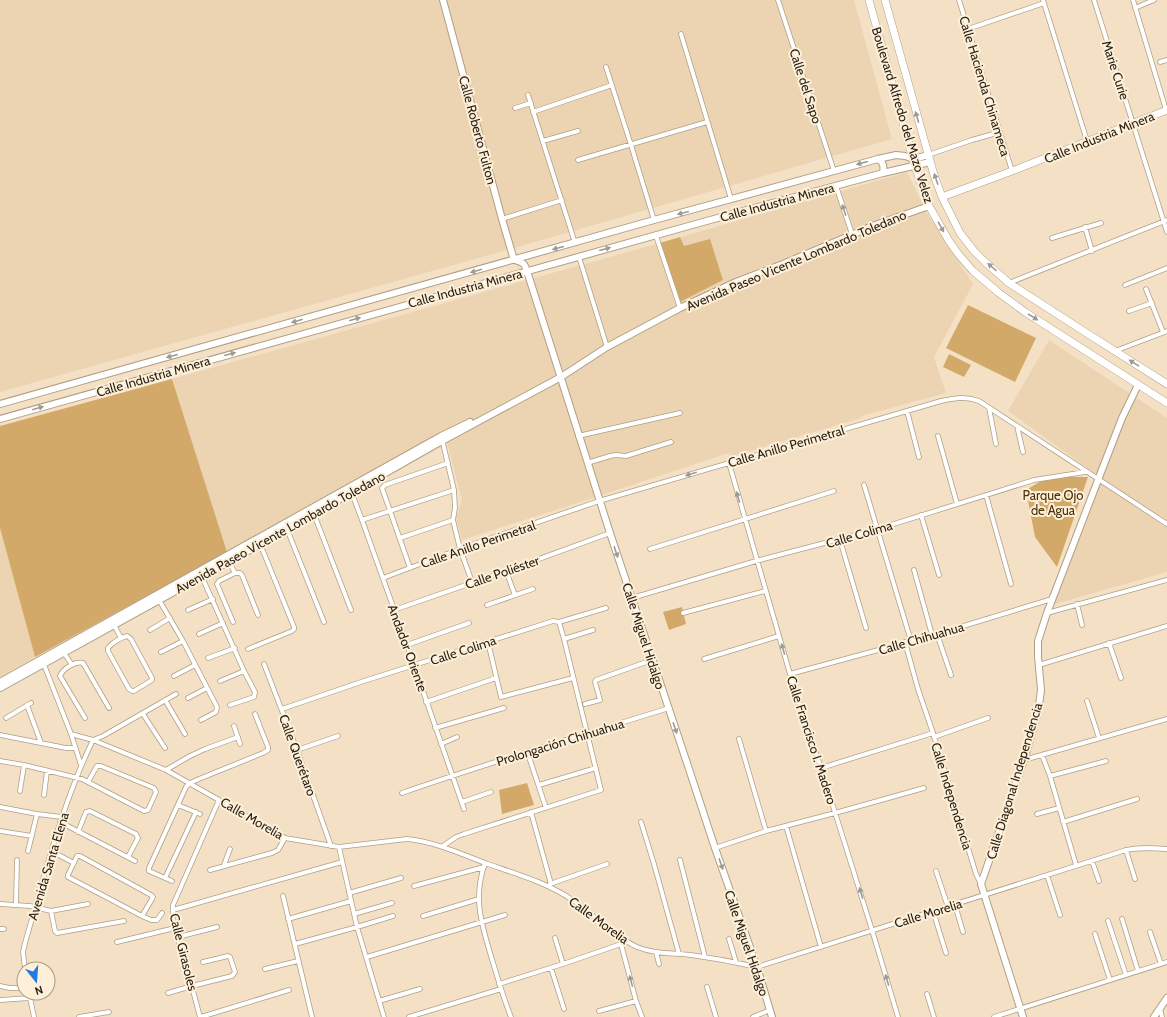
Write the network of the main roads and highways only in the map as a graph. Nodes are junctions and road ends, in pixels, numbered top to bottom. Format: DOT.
graph roads {
  1 [pos="443,0"];
  2 [pos="869,0"];
  3 [pos="885,0"];
  4 [pos="1166,110"];
  5 [pos="929,158"];
  6 [pos="878,159"];
  7 [pos="914,162"];
  8 [pos="883,173"];
  9 [pos="942,197"];
  10 [pos="929,206"];
  11 [pos="699,209"];
  12 [pos="703,222"];
  13 [pos="514,260"];
  14 [pos="527,271"];
  15 [pos="561,377"];
  16 [pos="1167,384"];
  17 [pos="1138,385"];
  18 [pos="1167,403"];
  19 [pos="0,404"];
  20 [pos="0,419"];
  21 [pos="350,490"];
  22 [pos="227,559"];
  23 [pos="43,662"];
  24 [pos="0,682"];
  25 [pos="0,688"];
  26 [pos="981,884"];
  27 [pos="1167,998"];
  28 [pos="772,1017"];
  29 [pos="1023,1017"];
  30 [pos="1154,1017"];
  1 -- 13 [label="main road, Calle Roberto Fulton"];
  2 -- 7 [label="main road, Boulevard Alfredo del Mazo Velez"];
  5 -- 3 [label="main road, Boulevard Alfredo del Mazo Velez, one-way"];
  4 -- 9 [label="main road, Calle Industria Minera"];
  5 -- 7 [label="main road, Calle Industria Minera"];
  9 -- 5 [label="main road, Boulevard Alfredo del Mazo Velez, one-way"];
  6 -- 7 [label="main road, Calle Industria Minera"];
  6 -- 8 [label="main road"];
  6 -- 11 [label="main road, Calle Industria Minera, one-way"];
  7 -- 8 [label="main road, Calle Industria Minera"];
  7 -- 10 [label="main road, Boulevard Alfredo del Mazo Velez"];
  8 -- 12 [label="main road, Calle Industria Minera"];
  16 -- 9 [label="main road, Boulevard Alfredo del Mazo Velez, one-way"];
  10 -- 15 [label="main road, Avenida Paseo Vicente Lombardo Toledano"];
  10 -- 17 [label="main road, Boulevard Alfredo del Mazo Velez, one-way"];
  11 -- 12 [label="main road"];
  11 -- 13 [label="main road, Calle Industria Minera, one-way"];
  14 -- 12 [label="main road, Calle Industria Minera, one-way"];
  13 -- 14 [label="main road"];
  13 -- 19 [label="main road, Calle Industria Minera, one-way"];
  14 -- 15 [label="main road, Calle Miguel Hidalgo"];
  20 -- 14 [label="main road, Calle Industria Minera, one-way"];
  15 -- 21 [label="main road, Avenida Paseo Vicente Lombardo Toledano"];
  15 -- 28 [label="main road, Calle Miguel Hidalgo, one-way"];
  17 -- 18 [label="main road, Boulevard Alfredo del Mazo Velez"];
  17 -- 26 [label="main road, Calle Diagonal Independencia"];
  21 -- 22 [label="main road, Avenida Paseo Vicente Lombardo Toledano"];
  21 -- 22 [label="main road, Avenida Paseo Vicente Lombardo Toledano"];
  22 -- 23 [label="main road, Avenida Paseo Vicente Lombardo Toledano"];
  22 -- 23 [label="main road, Avenida Paseo Vicente Lombardo Toledano"];
  23 -- 24 [label="main road, Avenida Paseo Vicente Lombardo Toledano"];
  23 -- 25 [label="main road, Avenida Paseo Vicente Lombardo Toledano"];
  26 -- 29 [label="main road, Calle Independencia"];
  27 -- 30 [label="main road"];
}
